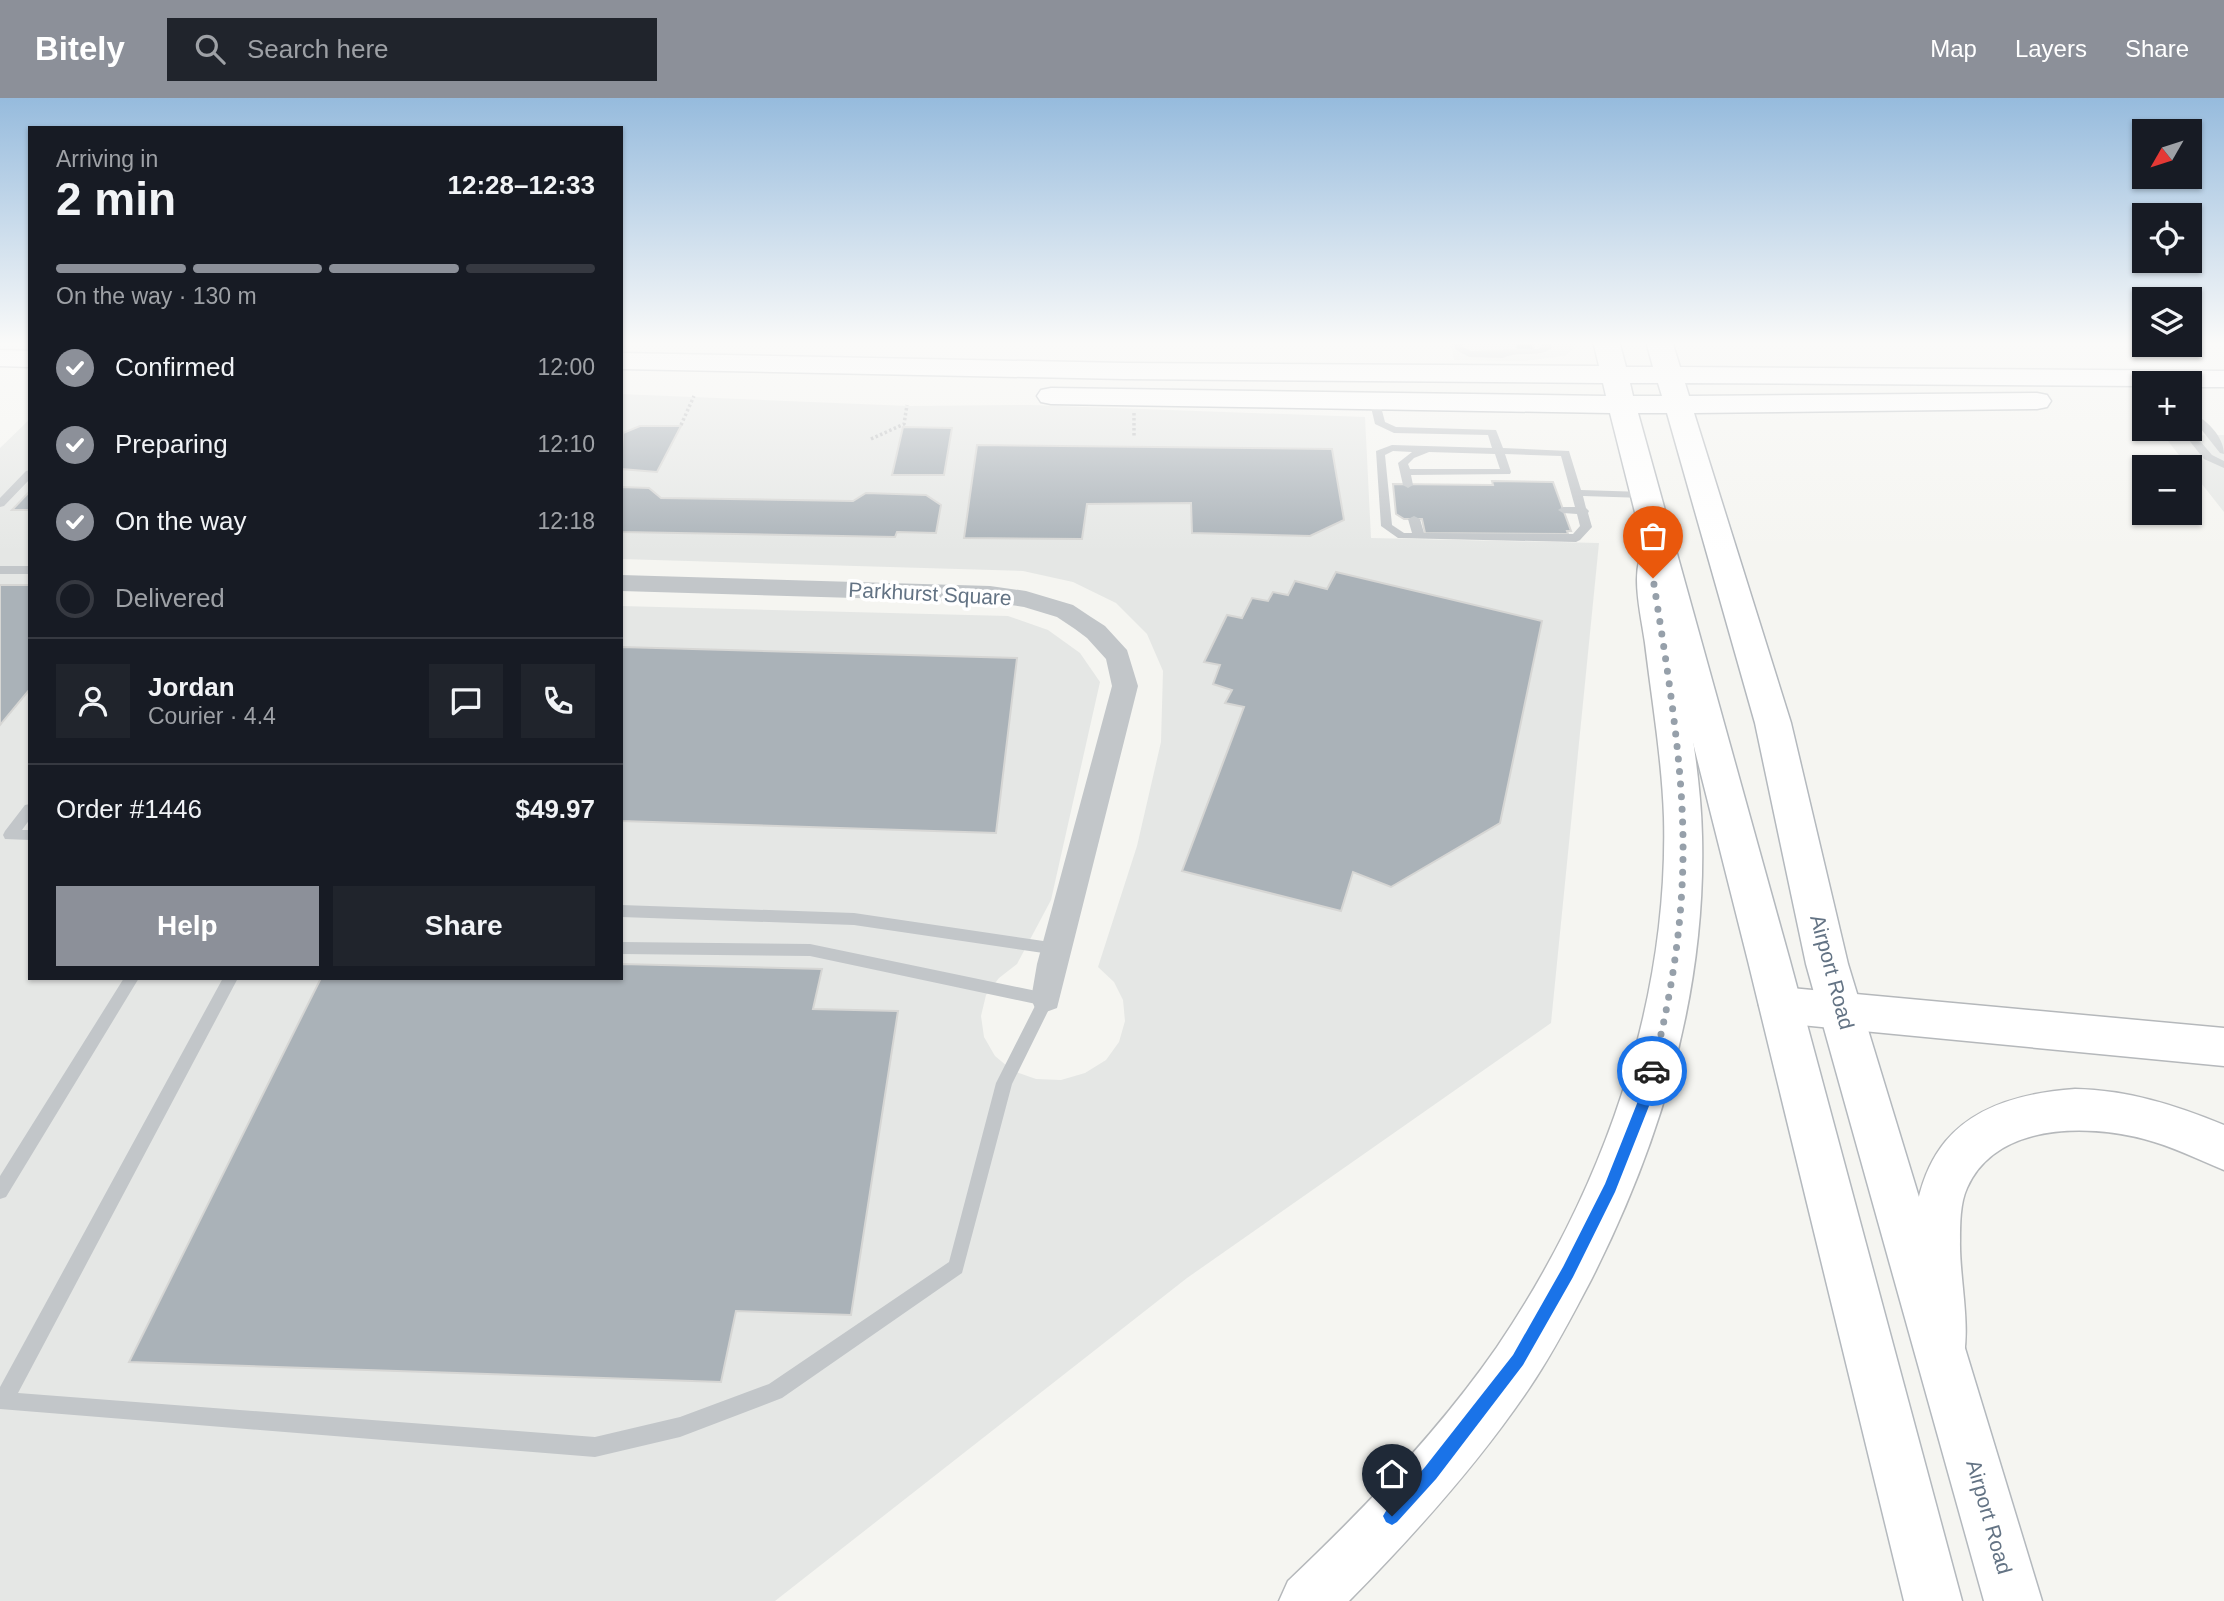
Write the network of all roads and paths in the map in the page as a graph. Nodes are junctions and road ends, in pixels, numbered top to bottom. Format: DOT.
graph roads {
  1 [pos="687,411"];
  2 [pos="905,411"];
  3 [pos="1134,411"];
  4 [pos="1377,411"];
  5 [pos="1524,411"];
  6 [pos="1623,411"];
  7 [pos="1680,411"];
  8 [pos="1745,411"];
  9 [pos="2202,423"];
  10 [pos="681,425"];
  11 [pos="1134,437"];
  12 [pos="872,439"];
  13 [pos="2195,441"];
  14 [pos="1426,449"];
  15 [pos="1497,450"];
  16 [pos="2224,451"];
  17 [pos="2224,465"];
  18 [pos="1404,472"];
  19 [pos="28,475"];
  20 [pos="1640,481"];
  21 [pos="1408,485"];
  22 [pos="1579,493"];
  23 [pos="0,504"];
  24 [pos="1563,510"];
  25 [pos="1584,511"];
  26 [pos="1712,516"];
  27 [pos="1415,519"];
  28 [pos="1419,536"];
  29 [pos="1658,548"];
  30 [pos="0,570"];
  31 [pos="28,570"];
  32 [pos="623,583"];
  33 [pos="28,812"];
  34 [pos="10,835"];
  35 [pos="28,835"];
  36 [pos="0,848"];
  37 [pos="623,911"];
  38 [pos="623,948"];
  39 [pos="1057,948"];
  40 [pos="131,980"];
  41 [pos="230,980"];
  42 [pos="1045,999"];
  43 [pos="1780,1005"];
  44 [pos="1841,1011"];
  45 [pos="2224,1047"];
  46 [pos="2224,1148"];
  47 [pos="0,1191"];
  48 [pos="1941,1355"];
  49 [pos="1308,1601"];
  50 [pos="1933,1601"];
  51 [pos="2013,1601"];
  1 -- 10 [label="path"];
  2 -- 12 [label="path"];
  3 -- 11 [label="path"];
  4 -- 15 [label="lane"];
  5 -- 20 [label="main road"];
  6 -- 20 [label="main road"];
  7 -- 26 [label="main road, Airport Road"];
  8 -- 26 [label="main road"];
  9 -- 16 [label="lane"];
  13 -- 17 [label="lane"];
  14 -- 15 [label="lane"];
  14 -- 18 [label="lane"];
  14 -- 28 [label="lane"];
  15 -- 18 [label="lane"];
  15 -- 22 [label="lane"];
  18 -- 21 [label="lane"];
  19 -- 23 [label="lane"];
  20 -- 22 [label="lane"];
  20 -- 29 [label="main road"];
  22 -- 25 [label="lane"];
  24 -- 25 [label="lane"];
  25 -- 28 [label="lane"];
  26 -- 44 [label="main road, Airport Road"];
  27 -- 28 [label="lane"];
  29 -- 43 [label="main road"];
  29 -- 49 [label="main road"];
  30 -- 31 [label="lane"];
  32 -- 39 [label="street, Parkhurst Square"];
  33 -- 34 [label="lane"];
  34 -- 35 [label="lane"];
  34 -- 36 [label="lane"];
  37 -- 39 [label="lane"];
  38 -- 42 [label="lane"];
  39 -- 42 [label="street, Parkhurst Square"];
  40 -- 47 [label="lane"];
  41 -- 42 [label="lane"];
  43 -- 44 [label="main road"];
  43 -- 50 [label="main road"];
  44 -- 45 [label="main road"];
  44 -- 48 [label="main road, Airport Road"];
  46 -- 48 [label="main road"];
  48 -- 51 [label="main road, Airport Road"];
}
